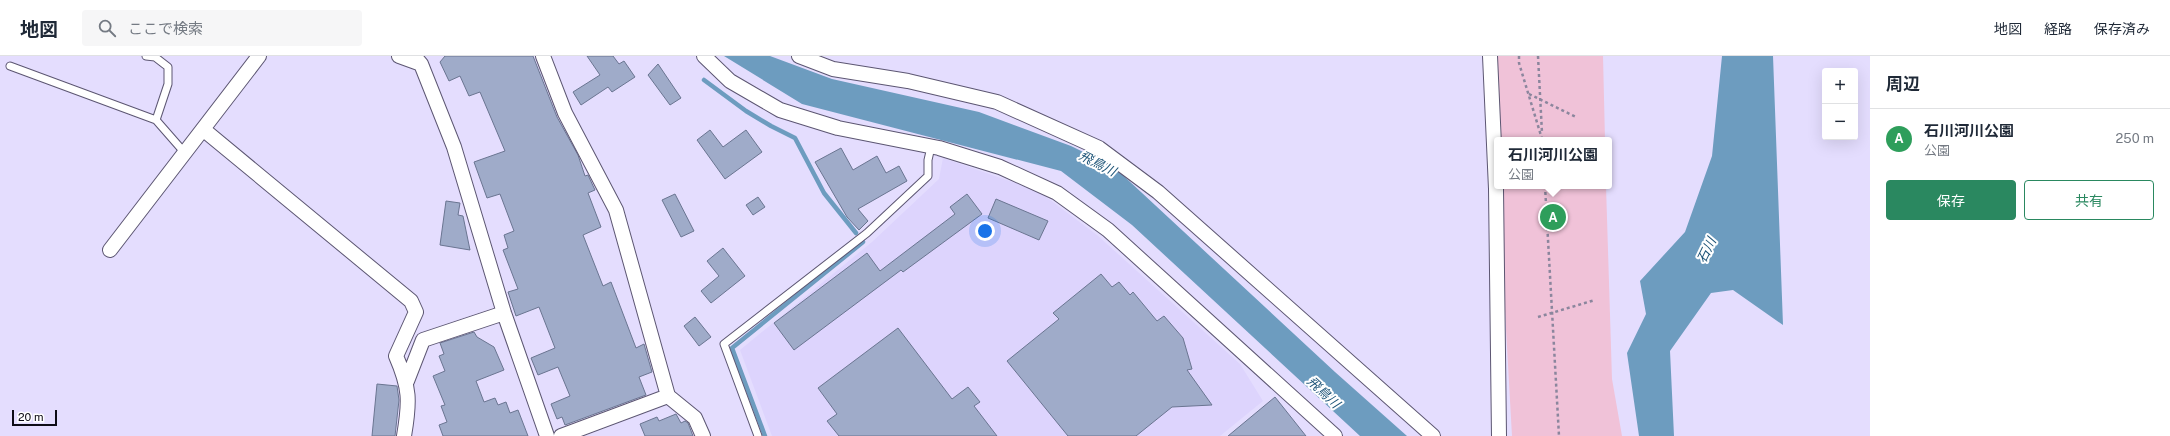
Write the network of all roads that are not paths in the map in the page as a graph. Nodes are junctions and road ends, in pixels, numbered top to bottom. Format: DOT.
graph roads {
  1 [pos="146,56"];
  2 [pos="259,56"];
  3 [pos="399,56"];
  4 [pos="543,56"];
  5 [pos="704,56"];
  6 [pos="799,56"];
  7 [pos="1490,56"];
  8 [pos="421,59"];
  9 [pos="10,66"];
  10 [pos="156,120"];
  11 [pos="204,130"];
  12 [pos="1494,145"];
  13 [pos="931,147"];
  14 [pos="184,152"];
  15 [pos="1496,189"];
  16 [pos="110,250"];
  17 [pos="504,313"];
  18 [pos="407,381"];
  19 [pos="668,396"];
  20 [pos="404,436"];
  21 [pos="547,436"];
  22 [pos="561,436"];
  23 [pos="704,436"];
  24 [pos="758,436"];
  25 [pos="1335,436"];
  26 [pos="1433,436"];
  27 [pos="1499,436"];
  1 -- 10 [label="lane"];
  2 -- 11 [label="street"];
  3 -- 8 [label="street"];
  4 -- 19 [label="street"];
  5 -- 13 [label="street"];
  6 -- 26 [label="street"];
  7 -- 12 [label="street"];
  8 -- 17 [label="street"];
  9 -- 10 [label="lane"];
  10 -- 14 [label="lane"];
  11 -- 14 [label="street"];
  11 -- 18 [label="street"];
  13 -- 24 [label="lane"];
  13 -- 25 [label="street"];
  14 -- 16 [label="street"];
  15 -- 27 [label="street"];
  17 -- 18 [label="street"];
  17 -- 21 [label="street"];
  18 -- 20 [label="street"];
  19 -- 22 [label="street"];
  19 -- 23 [label="street"];
}
